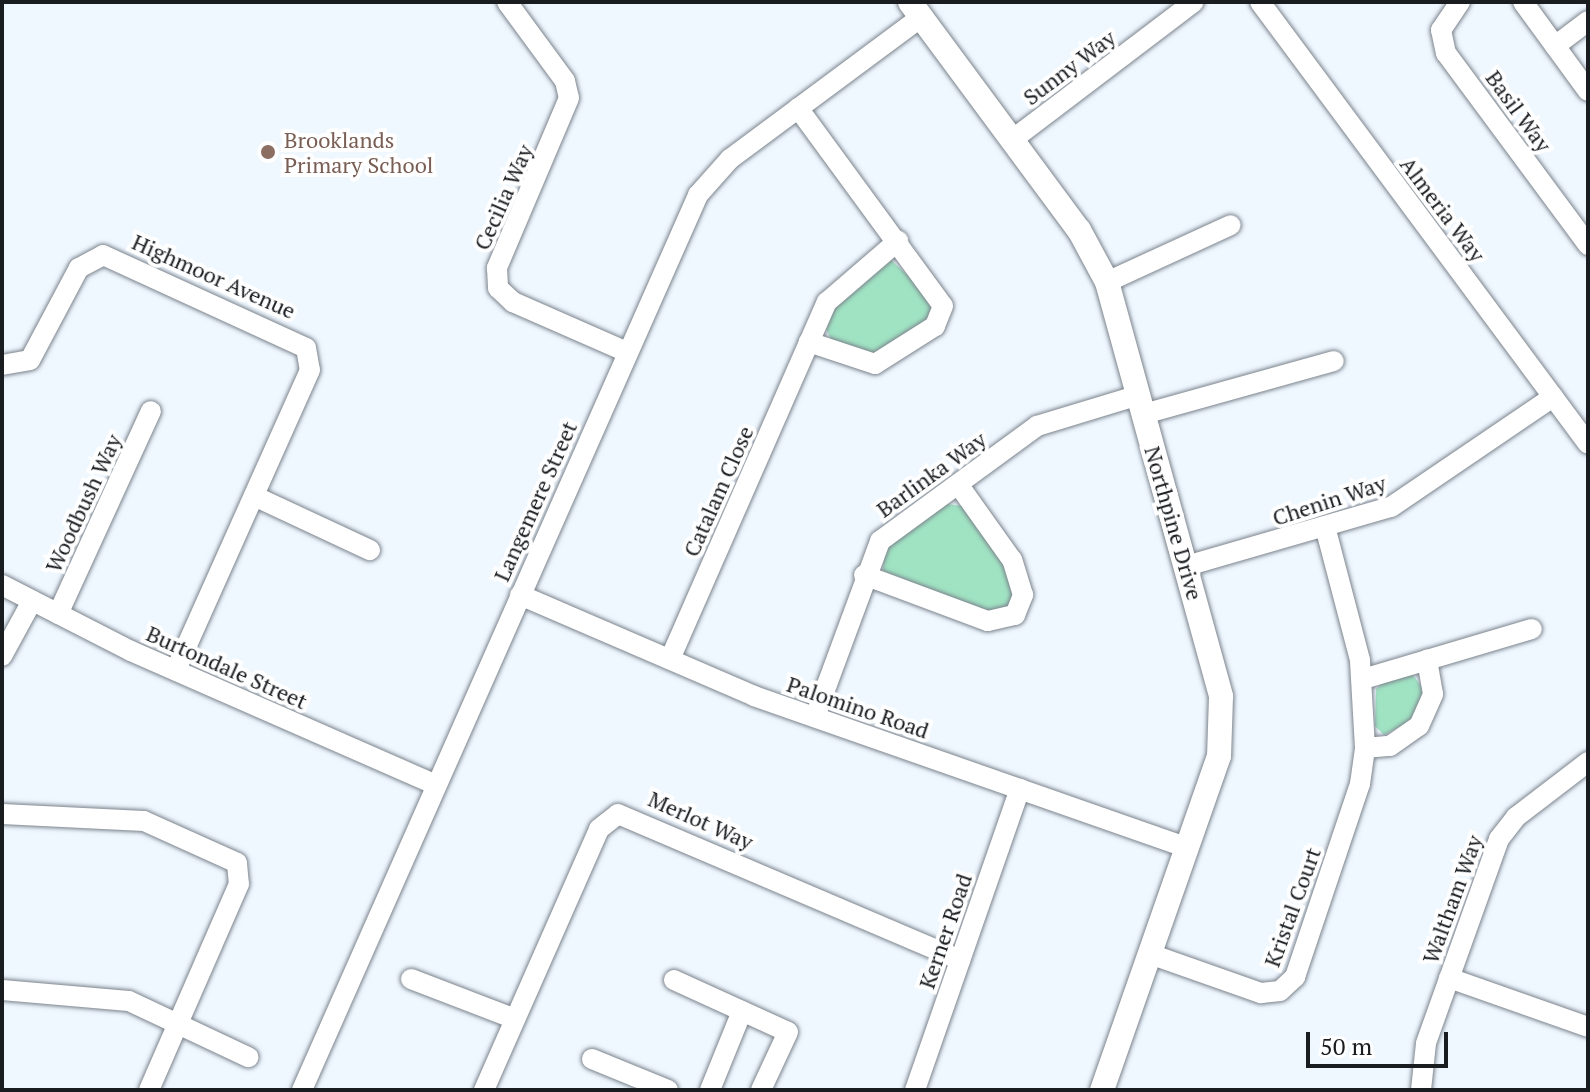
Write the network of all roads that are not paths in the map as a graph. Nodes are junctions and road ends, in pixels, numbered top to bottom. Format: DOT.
graph roads {
  1 [pos="507,2"];
  2 [pos="1194,2"];
  3 [pos="1260,2"];
  4 [pos="1460,2"];
  5 [pos="1523,2"];
  6 [pos="915,10"];
  7 [pos="1588,21"];
  8 [pos="1555,46"];
  9 [pos="1588,91"];
  10 [pos="798,108"];
  11 [pos="1012,140"];
  12 [pos="1231,225"];
  13 [pos="898,241"];
  14 [pos="1588,245"];
  15 [pos="1107,282"];
  16 [pos="809,342"];
  17 [pos="627,352"];
  18 [pos="1334,361"];
  19 [pos="2,365"];
  20 [pos="1553,397"];
  21 [pos="1141,404"];
  22 [pos="151,411"];
  23 [pos="1588,444"];
  24 [pos="958,484"];
  25 [pos="254,496"];
  26 [pos="1326,530"];
  27 [pos="370,550"];
  28 [pos="1186,566"];
  29 [pos="864,575"];
  30 [pos="2,585"];
  31 [pos="520,595"];
  32 [pos="32,601"];
  33 [pos="58,614"];
  34 [pos="1532,629"];
  35 [pos="2,656"];
  36 [pos="670,659"];
  37 [pos="1427,660"];
  38 [pos="176,670"];
  39 [pos="1363,679"];
  40 [pos="815,717"];
  41 [pos="1365,748"];
  42 [pos="1588,762"];
  43 [pos="436,785"];
  44 [pos="1020,789"];
  45 [pos="2,814"];
  46 [pos="1187,848"];
  47 [pos="1150,954"];
  48 [pos="960,960"];
  49 [pos="1449,978"];
  50 [pos="411,979"];
  51 [pos="674,980"];
  52 [pos="2,990"];
  53 [pos="742,1011"];
  54 [pos="515,1019"];
  55 [pos="178,1024"];
  56 [pos="1588,1027"];
  57 [pos="248,1057"];
  58 [pos="592,1059"];
  59 [pos="149,1090"];
  60 [pos="302,1090"];
  61 [pos="484,1090"];
  62 [pos="668,1090"];
  63 [pos="710,1090"];
  64 [pos="761,1090"];
  65 [pos="915,1090"];
  66 [pos="1102,1090"];
  67 [pos="1421,1090"];
  1 -- 17 [label="street, Cecilia Way"];
  2 -- 11 [label="street, Sunny Way"];
  3 -- 20 [label="street, Almeria Way"];
  4 -- 14 [label="street, Basil Way"];
  5 -- 8 [label="street"];
  6 -- 10 [label="street, Langemere Street"];
  6 -- 11 [label="street, Northpine Drive"];
  7 -- 8 [label="street"];
  8 -- 9 [label="street"];
  10 -- 13 [label="street"];
  10 -- 17 [label="street, Langemere Street"];
  11 -- 15 [label="street, Northpine Drive"];
  12 -- 15 [label="street"];
  13 -- 16 [label="street, Catalam Close"];
  13 -- 16 [label="street"];
  15 -- 21 [label="street, Northpine Drive"];
  16 -- 36 [label="street, Catalam Close"];
  17 -- 31 [label="street, Langemere Street"];
  18 -- 21 [label="street, Barlinka Way"];
  19 -- 25 [label="street, Highmoor Avenue"];
  20 -- 23 [label="street, Almeria Way"];
  20 -- 26 [label="street, Chenin Way"];
  21 -- 24 [label="street, Barlinka Way"];
  21 -- 28 [label="street, Northpine Drive"];
  22 -- 33 [label="street, Woodbush Way"];
  24 -- 29 [label="street, Barlinka Way"];
  24 -- 29 [label="street"];
  25 -- 27 [label="street"];
  25 -- 38 [label="street, Highmoor Avenue"];
  26 -- 28 [label="street, Chenin Way"];
  26 -- 39 [label="street, Kristal Court"];
  28 -- 46 [label="street, Northpine Drive"];
  29 -- 40 [label="street, Barlinka Way"];
  30 -- 32 [label="street, Burtondale Street"];
  31 -- 36 [label="street, Palomino Road"];
  31 -- 43 [label="street, Langemere Street"];
  32 -- 33 [label="street, Burtondale Street"];
  32 -- 35 [label="street"];
  33 -- 38 [label="street, Burtondale Street"];
  34 -- 37 [label="street"];
  36 -- 40 [label="street, Palomino Road"];
  37 -- 39 [label="street"];
  37 -- 41 [label="street"];
  38 -- 43 [label="street, Burtondale Street"];
  39 -- 41 [label="street, Kristal Court"];
  40 -- 44 [label="street, Palomino Road"];
  41 -- 47 [label="street, Kristal Court"];
  42 -- 49 [label="street, Waltham Way"];
  43 -- 60 [label="street, Langemere Street"];
  44 -- 46 [label="street, Palomino Road"];
  44 -- 48 [label="street, Kerner Road"];
  45 -- 55 [label="street"];
  46 -- 47 [label="street, Northpine Drive"];
  47 -- 66 [label="street, Northpine Drive"];
  48 -- 54 [label="street, Merlot Way"];
  48 -- 65 [label="street, Kerner Road"];
  49 -- 56 [label="street"];
  49 -- 67 [label="street, Waltham Way"];
  50 -- 54 [label="street"];
  51 -- 53 [label="street"];
  52 -- 55 [label="street"];
  53 -- 63 [label="street"];
  53 -- 64 [label="street"];
  54 -- 61 [label="street, Merlot Way"];
  55 -- 57 [label="street"];
  55 -- 59 [label="street"];
  58 -- 62 [label="street"];
}
